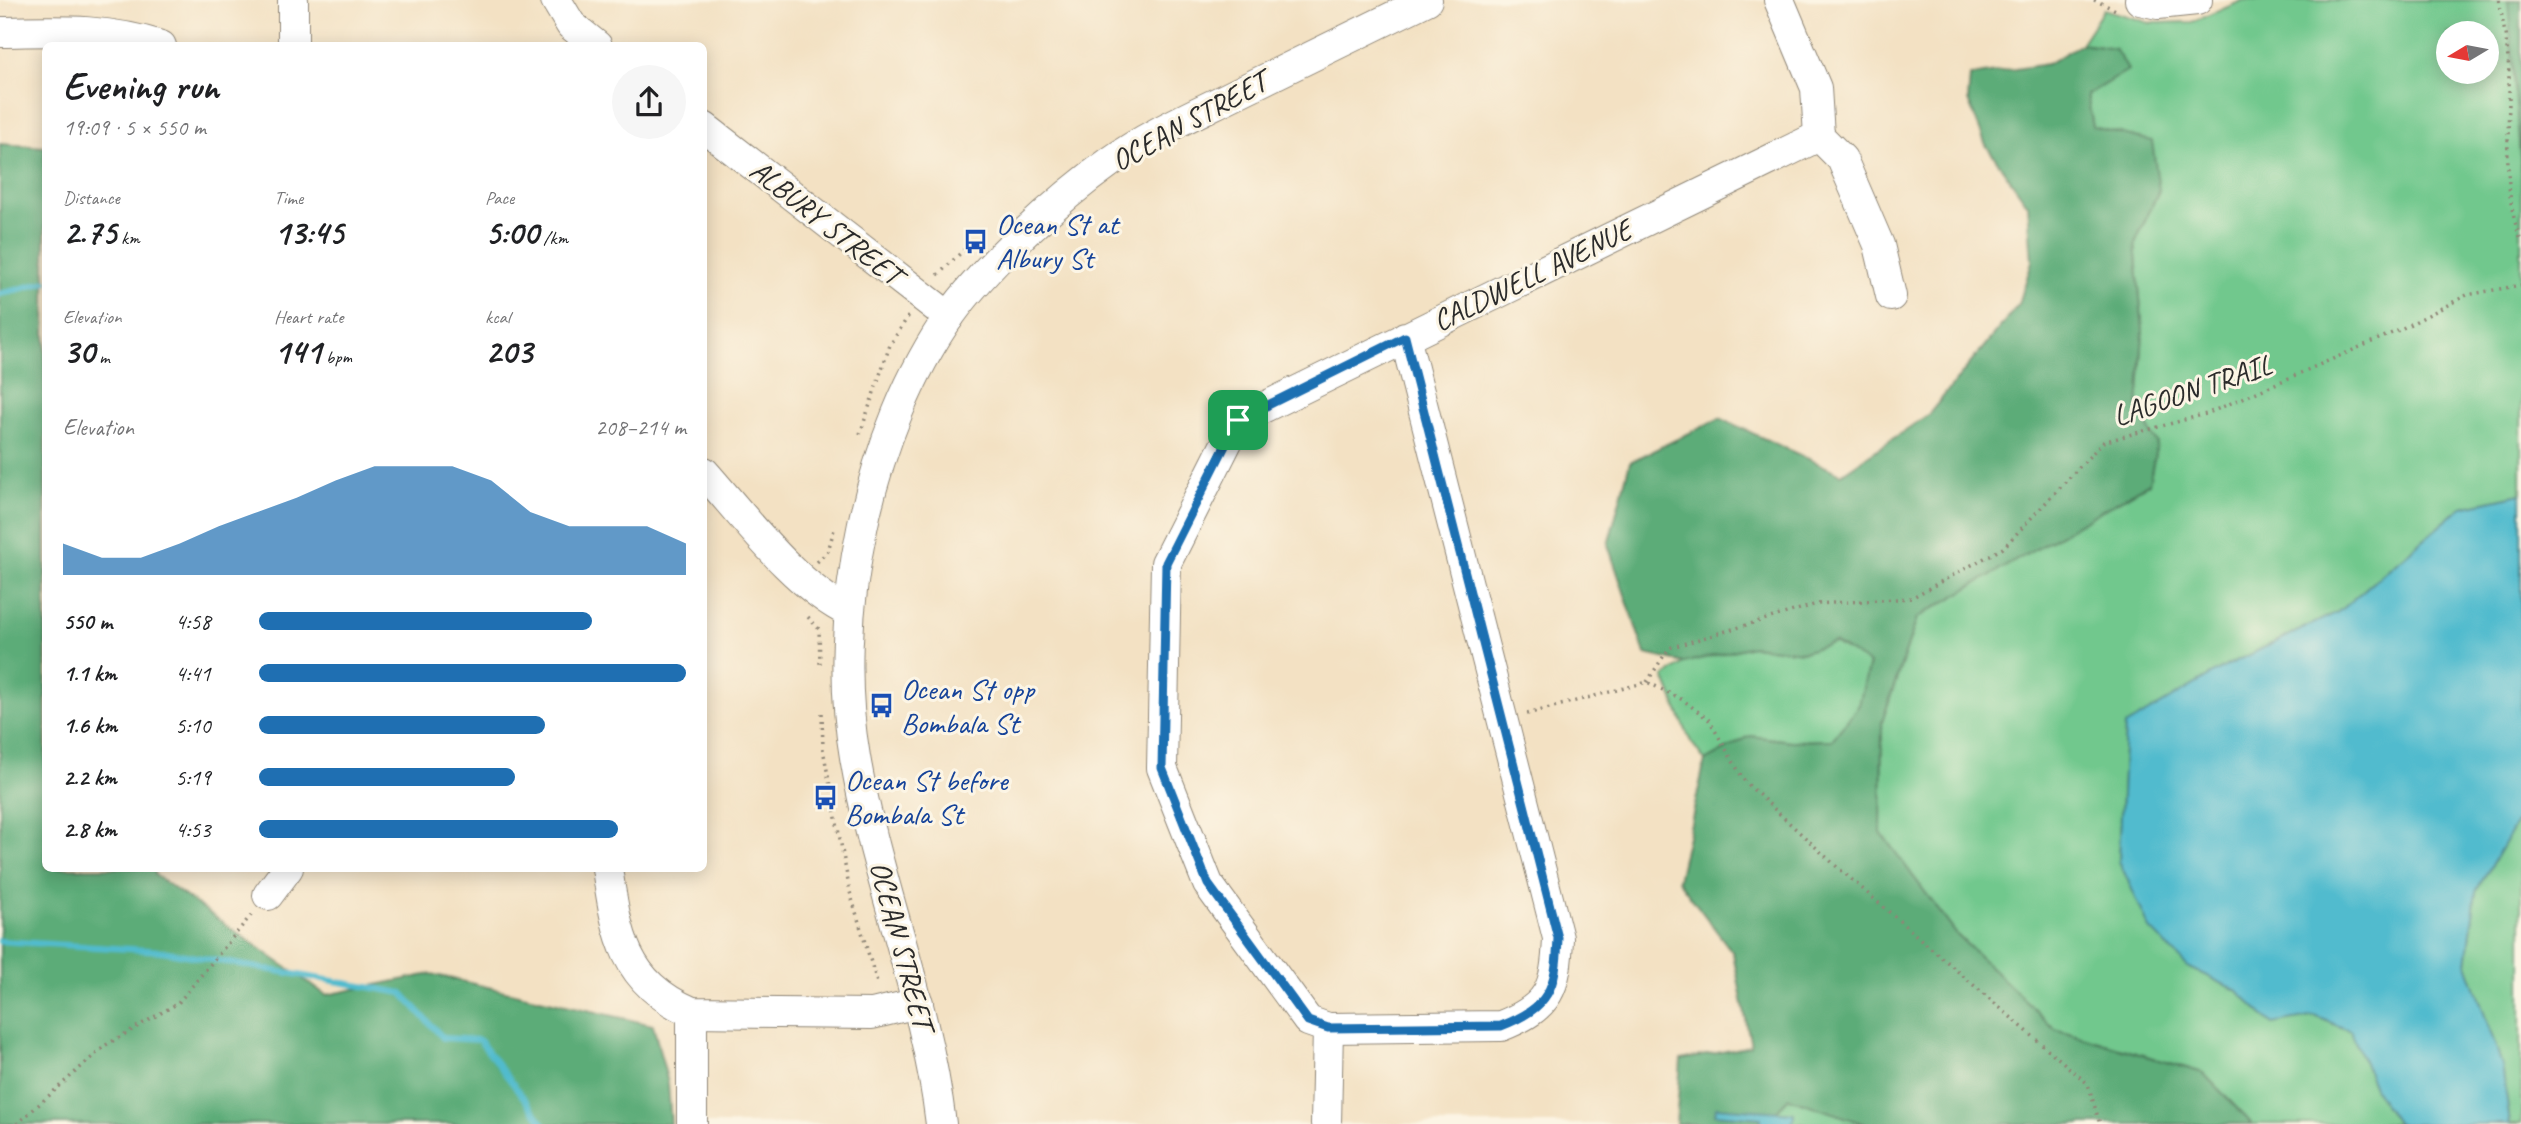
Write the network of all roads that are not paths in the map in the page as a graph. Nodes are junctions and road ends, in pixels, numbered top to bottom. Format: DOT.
graph roads {
  1 [pos="293,0"];
  2 [pos="555,0"];
  3 [pos="1427,0"];
  4 [pos="1779,0"];
  5 [pos="2140,0"];
  6 [pos="2197,0"];
  7 [pos="0,32"];
  8 [pos="149,42"];
  9 [pos="293,42"];
  10 [pos="592,42"];
  11 [pos="707,129"];
  12 [pos="1819,136"];
  13 [pos="1891,296"];
  14 [pos="949,317"];
  15 [pos="1405,337"];
  16 [pos="707,475"];
  17 [pos="849,612"];
  18 [pos="285,872"];
  19 [pos="608,872"];
  20 [pos="268,895"];
  21 [pos="918,1003"];
  22 [pos="692,1012"];
  23 [pos="1328,1028"];
  24 [pos="692,1124"];
  25 [pos="941,1124"];
  26 [pos="1326,1124"];
  1 -- 9 [label="street"];
  2 -- 10 [label="street"];
  3 -- 14 [label="street, OCEAN STREET"];
  4 -- 12 [label="street"];
  5 -- 6 [label="street"];
  7 -- 8 [label="street"];
  11 -- 14 [label="street, ALBURY STREET"];
  12 -- 13 [label="street"];
  12 -- 15 [label="street, CALDWELL AVENUE"];
  14 -- 17 [label="street, OCEAN STREET"];
  15 -- 23 [label="street, CALDWELL AVENUE"];
  15 -- 23 [label="street"];
  16 -- 17 [label="street"];
  17 -- 21 [label="street, OCEAN STREET"];
  18 -- 20 [label="street"];
  19 -- 22 [label="street"];
  21 -- 22 [label="street"];
  21 -- 25 [label="street, OCEAN STREET"];
  22 -- 24 [label="street"];
  23 -- 26 [label="street"];
}
